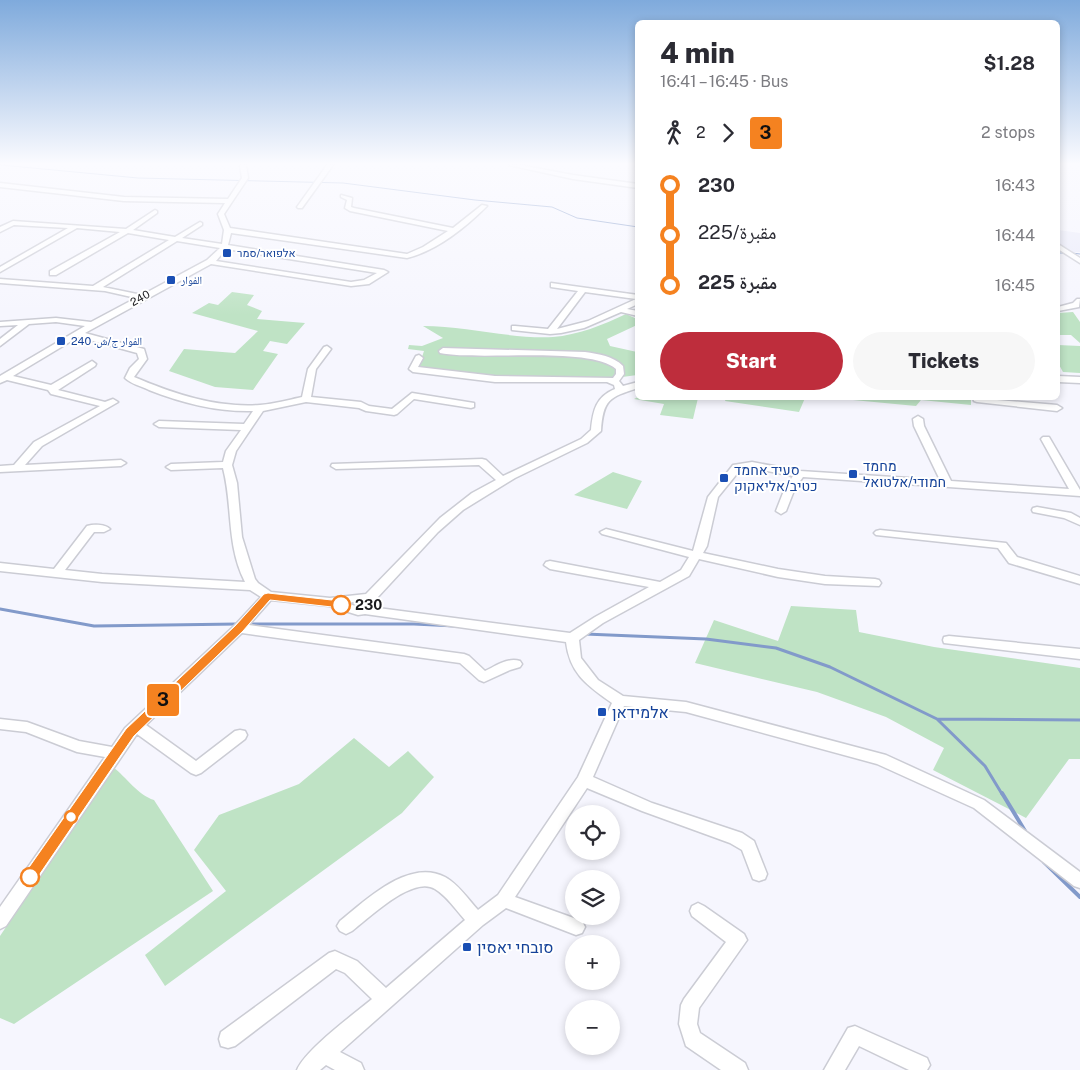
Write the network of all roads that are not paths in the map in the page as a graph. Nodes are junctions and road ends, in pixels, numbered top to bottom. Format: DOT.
graph roads {
  1 [pos="152,215"];
  2 [pos="221,215"];
  3 [pos="377,215"];
  4 [pos="473,215"];
  5 [pos="200,224"];
  6 [pos="76,226"];
  7 [pos="0,230"];
  8 [pos="228,230"];
  9 [pos="454,230"];
  10 [pos="128,231"];
  11 [pos="177,239"];
  12 [pos="225,246"];
  13 [pos="1060,247"];
  14 [pos="1080,261"];
  15 [pos="210,262"];
  16 [pos="0,270"];
  17 [pos="53,273"];
  18 [pos="0,281"];
  19 [pos="554,285"];
  20 [pos="95,288"];
  21 [pos="583,289"];
  22 [pos="142,297"];
  23 [pos="635,298"];
  24 [pos="635,301"];
  25 [pos="1080,301"];
  26 [pos="1060,309"];
  27 [pos="621,310"];
  28 [pos="635,313"];
  29 [pos="26,323"];
  30 [pos="0,324"];
  31 [pos="92,325"];
  32 [pos="515,328"];
  33 [pos="550,332"];
  34 [pos="77,334"];
  35 [pos="0,343"];
  36 [pos="326,349"];
  37 [pos="443,351"];
  38 [pos="420,358"];
  39 [pos="92,364"];
  40 [pos="5,375"];
  41 [pos="1060,379"];
  42 [pos="1080,380"];
  43 [pos="635,385"];
  44 [pos="617,386"];
  45 [pos="52,388"];
  46 [pos="306,399"];
  47 [pos="984,400"];
  48 [pos="1055,400"];
  49 [pos="114,402"];
  50 [pos="101,403"];
  51 [pos="470,405"];
  52 [pos="260,408"];
  53 [pos="918,419"];
  54 [pos="159,424"];
  55 [pos="248,427"];
  56 [pos="1046,439"];
  57 [pos="121,463"];
  58 [pos="227,465"];
  59 [pos="336,466"];
  60 [pos="171,467"];
  61 [pos="17,468"];
  62 [pos="0,469"];
  63 [pos="800,474"];
  64 [pos="503,480"];
  65 [pos="947,483"];
  66 [pos="1078,493"];
  67 [pos="1037,510"];
  68 [pos="781,511"];
  69 [pos="1080,522"];
  70 [pos="104,529"];
  71 [pos="606,532"];
  72 [pos="880,533"];
  73 [pos="696,555"];
  74 [pos="550,565"];
  75 [pos="0,567"];
  76 [pos="57,573"];
  77 [pos="1080,580"];
  78 [pos="875,583"];
  79 [pos="253,586"];
  80 [pos="662,586"];
  81 [pos="268,596"];
  82 [pos="363,604"];
  83 [pos="239,628"];
  84 [pos="572,638"];
  85 [pos="949,640"];
  86 [pos="1080,654"];
  87 [pos="515,664"];
  88 [pos="620,701"];
  89 [pos="0,724"];
  90 [pos="137,726"];
  91 [pos="240,736"];
  92 [pos="114,753"];
  93 [pos="584,780"];
  94 [pos="759,874"];
  95 [pos="1080,881"];
  96 [pos="504,900"];
  97 [pos="698,911"];
  98 [pos="477,920"];
  99 [pos="0,921"];
  100 [pos="346,926"];
  101 [pos="576,927"];
  102 [pos="386,1000"];
  103 [pos="228,1039"];
  104 [pos="324,1053"];
  105 [pos="920,1065"];
  106 [pos="308,1070"];
  107 [pos="354,1070"];
  108 [pos="738,1070"];
  109 [pos="834,1070"];
  1 -- 10 [label="street"];
  2 -- 8 [label="street"];
  3 -- 9 [label="street"];
  4 -- 9 [label="street"];
  5 -- 11 [label="street"];
  6 -- 7 [label="street"];
  6 -- 10 [label="street"];
  6 -- 16 [label="street"];
  8 -- 9 [label="street"];
  8 -- 12 [label="street"];
  10 -- 11 [label="street"];
  10 -- 17 [label="street"];
  11 -- 12 [label="street"];
  11 -- 20 [label="street"];
  12 -- 15 [label="street, 240"];
  12 -- 15 [label="street"];
  13 -- 14 [label="street"];
  15 -- 22 [label="street, 240"];
  18 -- 20 [label="street"];
  19 -- 21 [label="street"];
  20 -- 22 [label="street"];
  21 -- 23 [label="street"];
  21 -- 33 [label="street"];
  22 -- 31 [label="street, 240"];
  24 -- 27 [label="street"];
  25 -- 26 [label="street"];
  27 -- 28 [label="street"];
  27 -- 33 [label="street"];
  29 -- 30 [label="street"];
  29 -- 31 [label="street"];
  29 -- 35 [label="street"];
  31 -- 34 [label="street, 240"];
  32 -- 33 [label="street"];
  34 -- 40 [label="street, 240"];
  34 -- 52 [label="street"];
  36 -- 46 [label="street"];
  37 -- 44 [label="street"];
  38 -- 44 [label="street"];
  39 -- 45 [label="street"];
  40 -- 45 [label="street"];
  41 -- 42 [label="street"];
  43 -- 44 [label="street"];
  44 -- 64 [label="street"];
  45 -- 50 [label="street"];
  46 -- 51 [label="street"];
  46 -- 52 [label="street"];
  47 -- 48 [label="street"];
  49 -- 61 [label="street"];
  52 -- 55 [label="street"];
  53 -- 65 [label="street"];
  54 -- 55 [label="street"];
  55 -- 58 [label="street"];
  56 -- 66 [label="street"];
  57 -- 61 [label="street"];
  58 -- 60 [label="street"];
  58 -- 79 [label="street"];
  59 -- 64 [label="street"];
  61 -- 62 [label="street"];
  63 -- 65 [label="street"];
  63 -- 68 [label="street"];
  63 -- 73 [label="street"];
  64 -- 82 [label="street"];
  65 -- 66 [label="street"];
  67 -- 69 [label="street"];
  70 -- 76 [label="street"];
  71 -- 73 [label="street"];
  72 -- 77 [label="street"];
  73 -- 78 [label="street"];
  73 -- 80 [label="street"];
  74 -- 80 [label="street"];
  75 -- 76 [label="street"];
  76 -- 79 [label="street"];
  79 -- 81 [label="street"];
  80 -- 84 [label="street"];
  81 -- 82 [label="street"];
  81 -- 83 [label="street"];
  82 -- 84 [label="street"];
  83 -- 87 [label="street"];
  83 -- 90 [label="street"];
  84 -- 88 [label="street"];
  85 -- 86 [label="street"];
  88 -- 93 [label="street"];
  88 -- 95 [label="street"];
  89 -- 92 [label="street"];
  90 -- 91 [label="street"];
  90 -- 92 [label="street"];
  92 -- 99 [label="street"];
  93 -- 94 [label="street"];
  93 -- 96 [label="street"];
  96 -- 98 [label="street"];
  96 -- 101 [label="street"];
  97 -- 108 [label="street"];
  98 -- 100 [label="street"];
  98 -- 102 [label="street"];
  102 -- 103 [label="street"];
  102 -- 104 [label="street"];
  104 -- 106 [label="street"];
  104 -- 107 [label="street"];
  105 -- 109 [label="street"];
}
